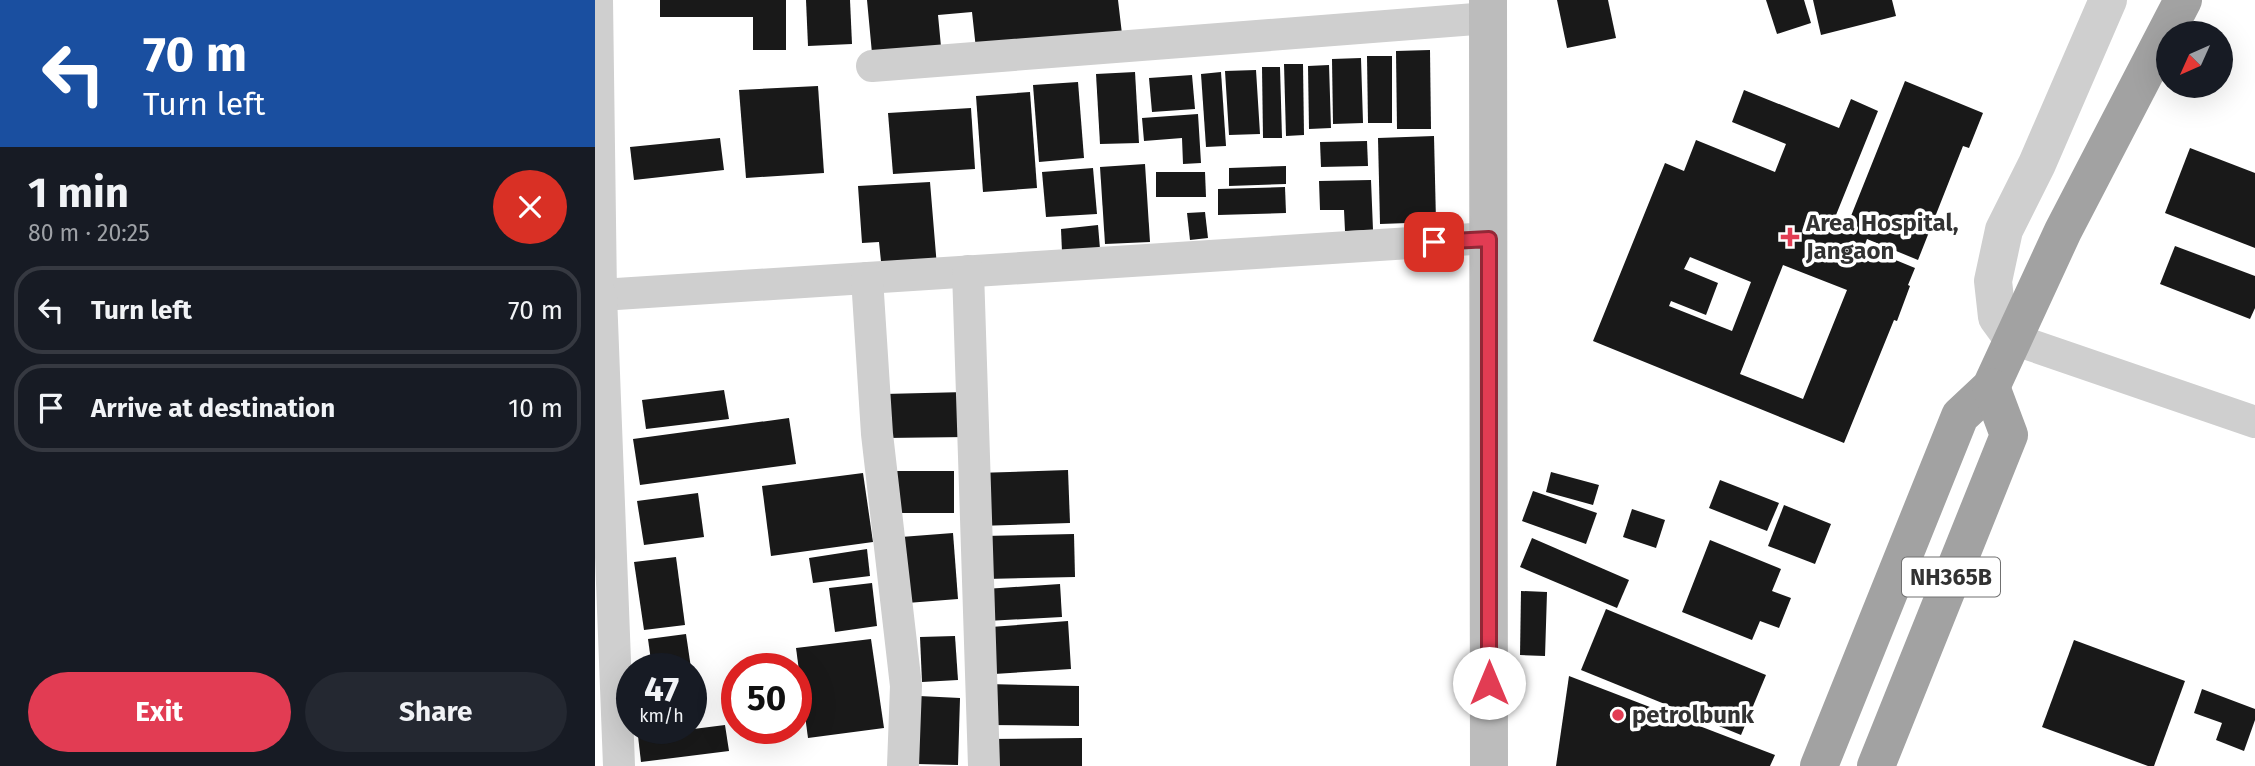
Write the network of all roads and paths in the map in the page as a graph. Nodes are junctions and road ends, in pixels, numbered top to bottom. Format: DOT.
graph roads {
  1 [pos="597,0"];
  2 [pos="2108,0"];
  3 [pos="2183,0"];
  4 [pos="1488,9"];
  5 [pos="872,66"];
  6 [pos="1489,239"];
  7 [pos="968,271"];
  8 [pos="867,278"];
  9 [pos="598,295"];
  10 [pos="2013,339"];
  11 [pos="1991,387"];
  12 [pos="2255,422"];
  13 [pos="619,766"];
  14 [pos="903,766"];
  15 [pos="984,766"];
  16 [pos="1489,766"];
  17 [pos="1818,766"];
  18 [pos="1876,766"];
  1 -- 9 [label="street"];
  2 -- 10 [label="street"];
  3 -- 10 [label="highway"];
  4 -- 5 [label="street"];
  4 -- 6 [label="main road"];
  6 -- 7 [label="street"];
  6 -- 16 [label="main road"];
  7 -- 8 [label="street"];
  7 -- 15 [label="street"];
  8 -- 9 [label="street"];
  8 -- 14 [label="street"];
  9 -- 13 [label="street"];
  10 -- 11 [label="highway"];
  10 -- 12 [label="street"];
  11 -- 17 [label="highway"];
  11 -- 18 [label="highway, NH365B"];
}
